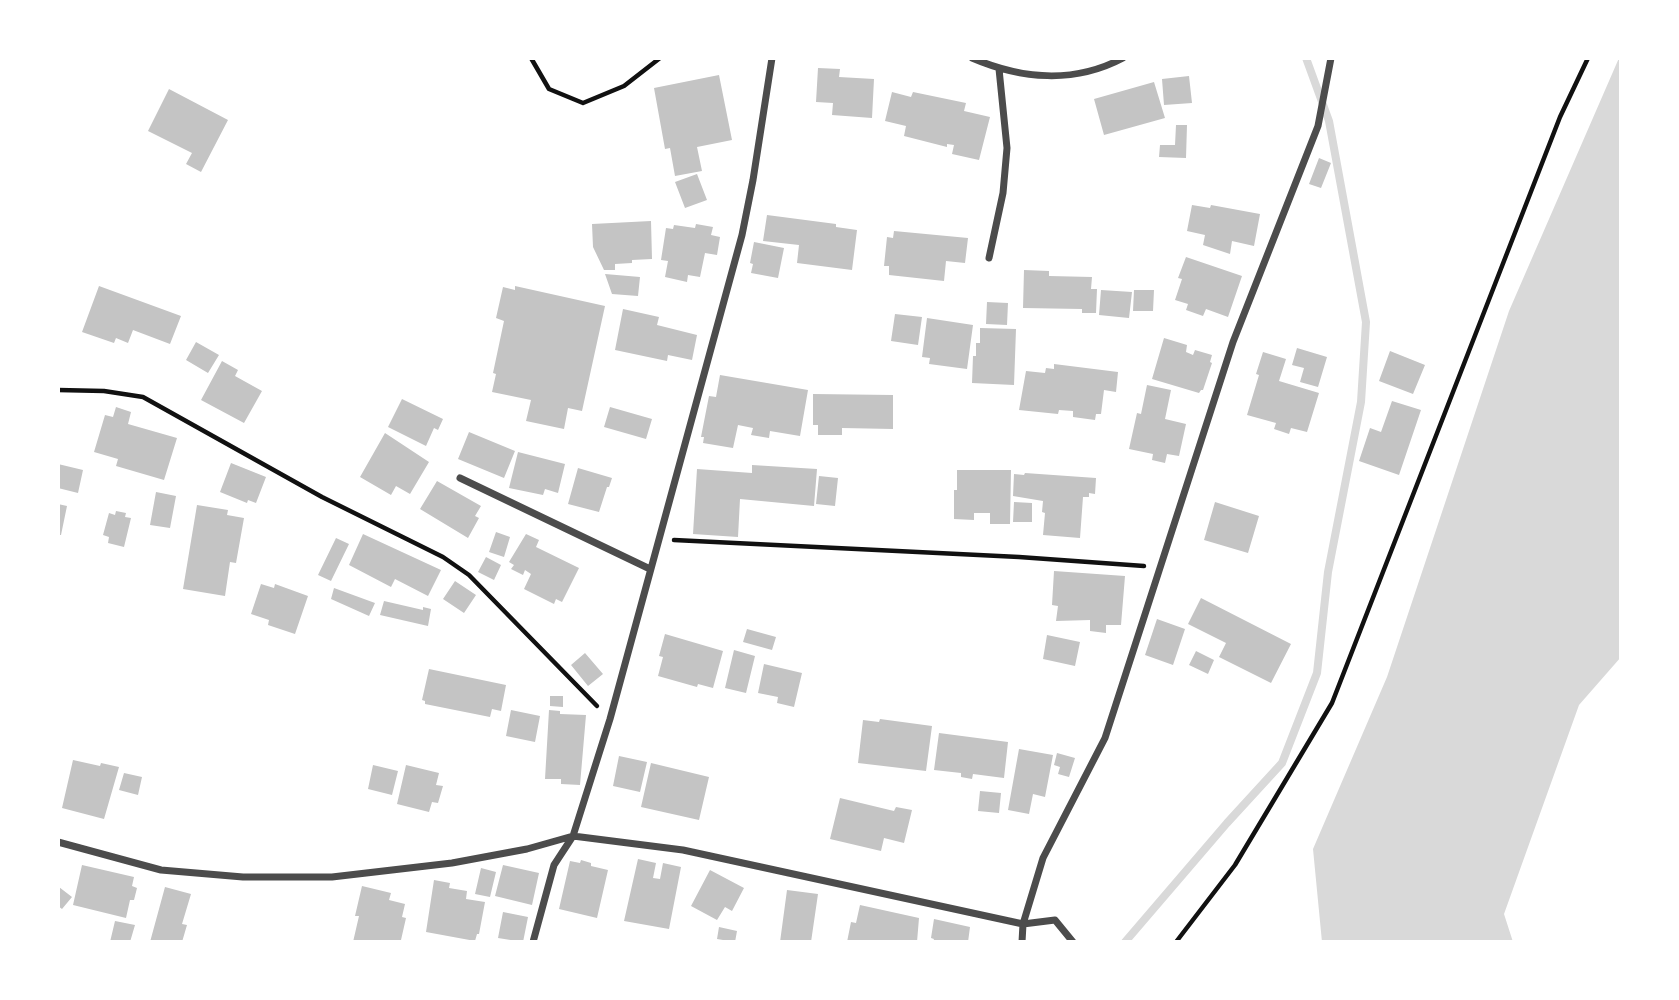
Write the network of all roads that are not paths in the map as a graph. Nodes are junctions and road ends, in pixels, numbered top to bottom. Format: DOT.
graph roads {
  1 [pos="772,58"];
  2 [pos="972,58"];
  3 [pos="1123,58"];
  4 [pos="1331,58"];
  5 [pos="999,69"];
  6 [pos="989,258"];
  7 [pos="460,478"];
  8 [pos="650,569"];
  9 [pos="573,836"];
  10 [pos="58,842"];
  11 [pos="1023,924"];
  12 [pos="533,942"];
  13 [pos="1022,942"];
  14 [pos="1073,942"];
  1 -- 8 [label="street"];
  2 -- 5 [label="street"];
  3 -- 5 [label="street"];
  4 -- 11 [label="street"];
  5 -- 6 [label="street"];
  7 -- 8 [label="street"];
  8 -- 9 [label="street"];
  9 -- 10 [label="street"];
  9 -- 11 [label="street"];
  9 -- 12 [label="street"];
  11 -- 13 [label="street"];
  11 -- 14 [label="street"];
}
